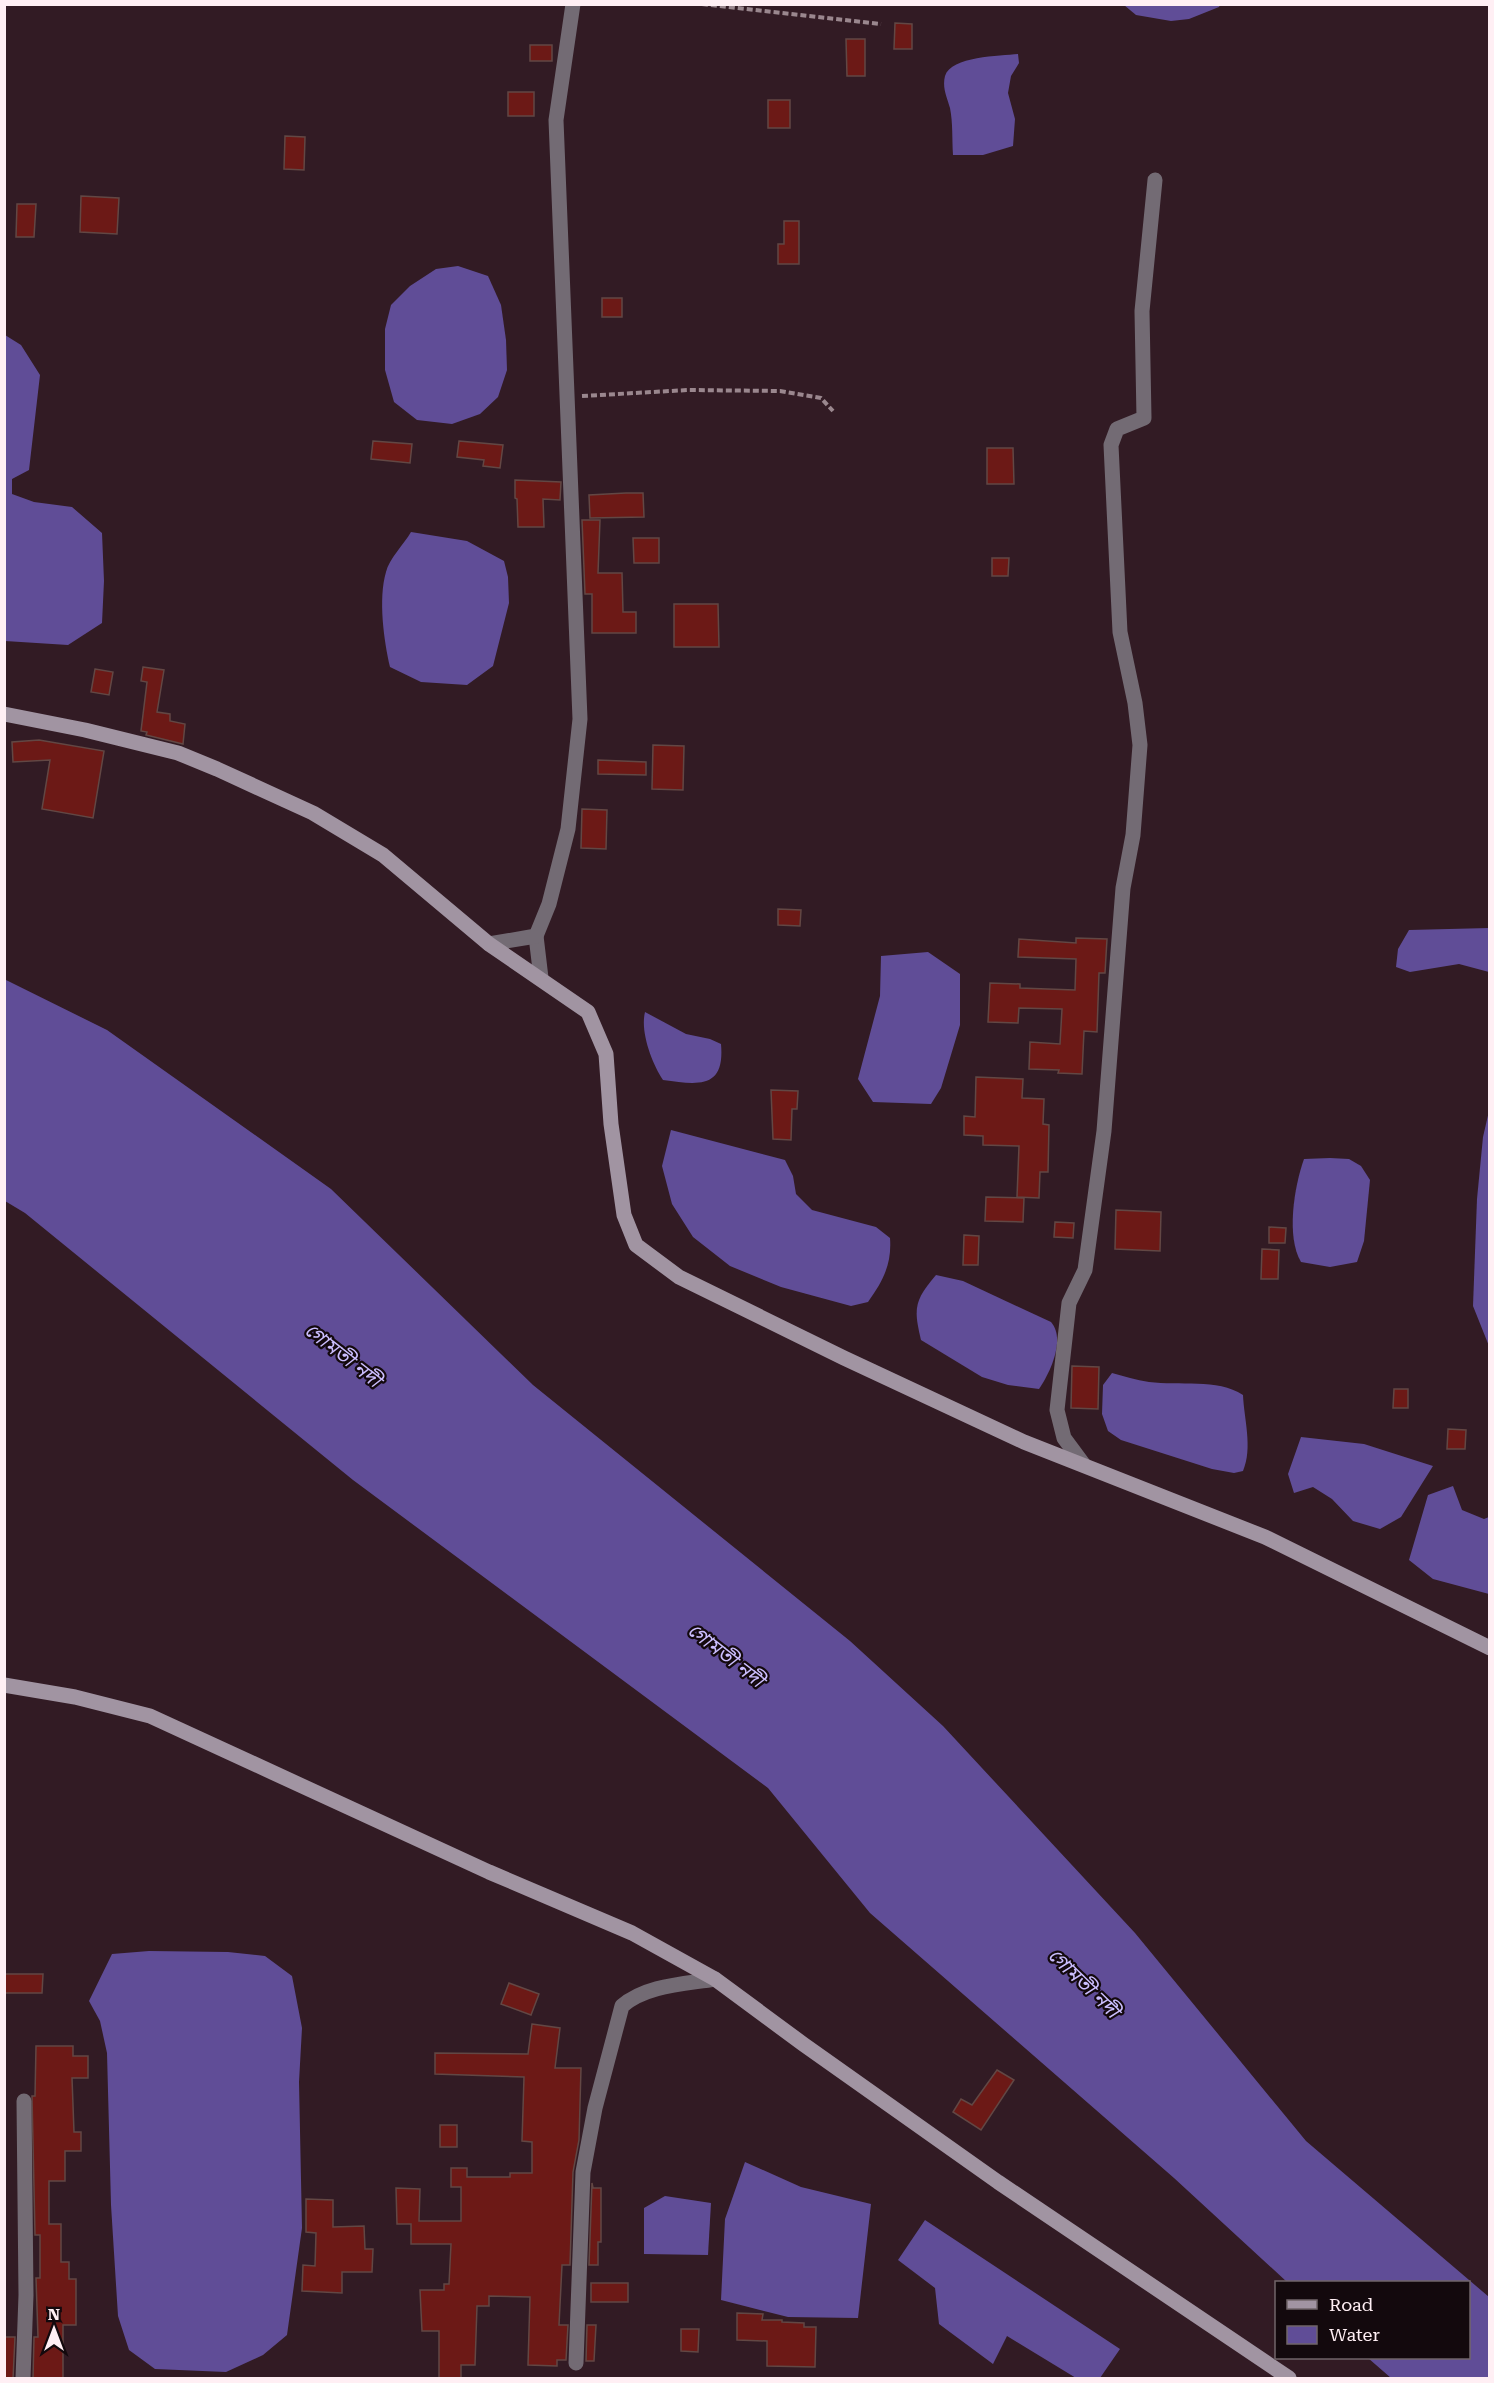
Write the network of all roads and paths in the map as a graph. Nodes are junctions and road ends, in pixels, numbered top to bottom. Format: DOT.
graph roads {
  1 [pos="573,4"];
  2 [pos="702,4"];
  3 [pos="881,24"];
  4 [pos="1155,180"];
  5 [pos="567,397"];
  6 [pos="833,411"];
  7 [pos="4,714"];
  8 [pos="536,936"];
  9 [pos="489,944"];
  10 [pos="541,978"];
  11 [pos="1084,1465"];
  12 [pos="1490,1648"];
  13 [pos="4,1685"];
  14 [pos="715,1979"];
  15 [pos="24,2101"];
  16 [pos="576,2363"];
  17 [pos="23,2379"];
  18 [pos="1289,2379"];
  1 -- 5 [label="street"];
  2 -- 3 [label="path"];
  4 -- 11 [label="street"];
  5 -- 6 [label="path"];
  5 -- 8 [label="street"];
  7 -- 9 [label="street"];
  8 -- 9 [label="street"];
  8 -- 10 [label="street"];
  9 -- 10 [label="street"];
  10 -- 11 [label="street"];
  11 -- 12 [label="street"];
  13 -- 14 [label="street"];
  14 -- 16 [label="street"];
  14 -- 18 [label="street"];
  15 -- 17 [label="street"];
}
